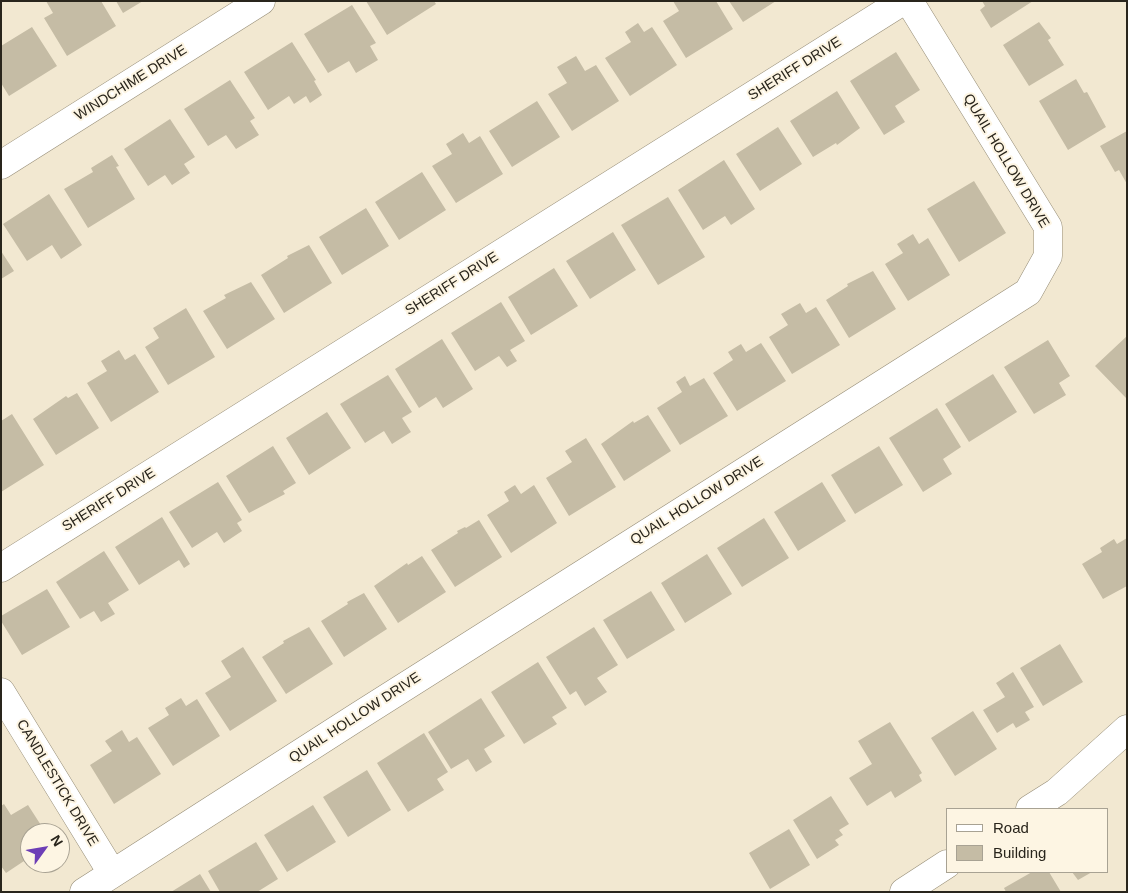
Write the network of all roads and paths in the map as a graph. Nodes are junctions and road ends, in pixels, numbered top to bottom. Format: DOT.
graph roads {
  1 [pos="261,1"];
  2 [pos="903,1"];
  3 [pos="909,1"];
  4 [pos="1,165"];
  5 [pos="1,568"];
  6 [pos="1,692"];
  7 [pos="1127,729"];
  8 [pos="1032,808"];
  9 [pos="946,865"];
  10 [pos="112,873"];
  11 [pos="84,892"];
  12 [pos="904,892"];
  1 -- 4 [label="street, WINDCHIME DRIVE"];
  2 -- 5 [label="street, SHERIFF DRIVE"];
  3 -- 10 [label="street, QUAIL HOLLOW DRIVE"];
  6 -- 10 [label="street, CANDLESTICK DRIVE"];
  7 -- 8 [label="street"];
  9 -- 12 [label="street"];
  10 -- 11 [label="street, QUAIL HOLLOW DRIVE"];
}
